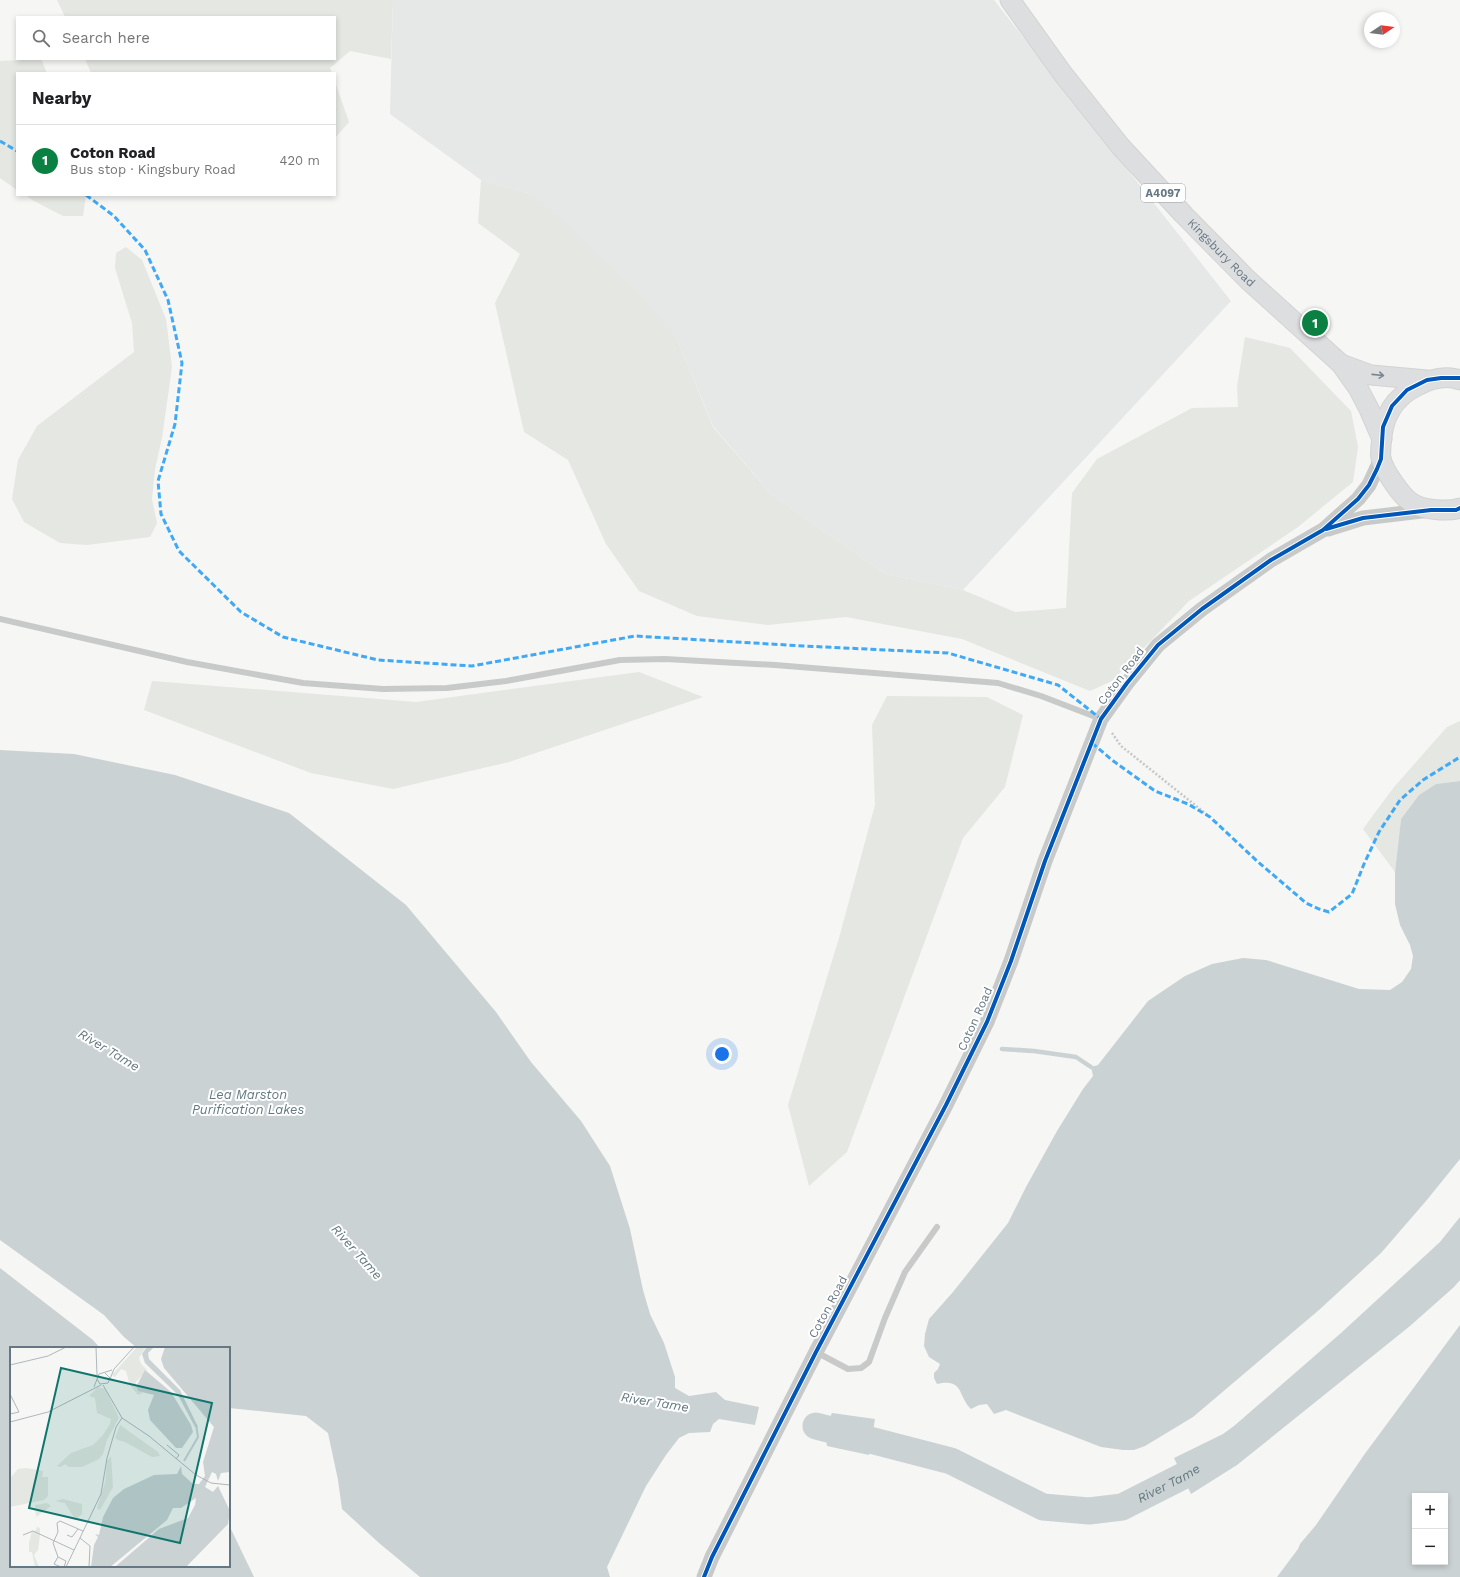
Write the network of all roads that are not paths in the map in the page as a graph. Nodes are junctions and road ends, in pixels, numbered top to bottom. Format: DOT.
graph roads {
  1 [pos="1010,0"];
  2 [pos="1340,364"];
  3 [pos="1428,380"];
  4 [pos="1460,380"];
  5 [pos="1382,439"];
  6 [pos="1381,459"];
  7 [pos="1459,509"];
  8 [pos="1431,510"];
  9 [pos="1323,530"];
  10 [pos="0,619"];
  11 [pos="1101,719"];
  12 [pos="937,1227"];
  13 [pos="816,1352"];
  14 [pos="704,1577"];
  1 -- 2 [label="main road, Kingsbury Road / A4097"];
  2 -- 3 [label="main road, A4097, one-way"];
  2 -- 5 [label="main road, A4097"];
  3 -- 4 [label="main road"];
  3 -- 5 [label="main road"];
  5 -- 6 [label="main road"];
  6 -- 8 [label="main road"];
  6 -- 9 [label="street, Coton Road"];
  7 -- 8 [label="main road"];
  8 -- 9 [label="street, Coton Road"];
  9 -- 11 [label="street, Coton Road"];
  10 -- 11 [label="lane"];
  11 -- 13 [label="street, Coton Road"];
  12 -- 13 [label="lane"];
  13 -- 14 [label="street, Coton Road"];
}
